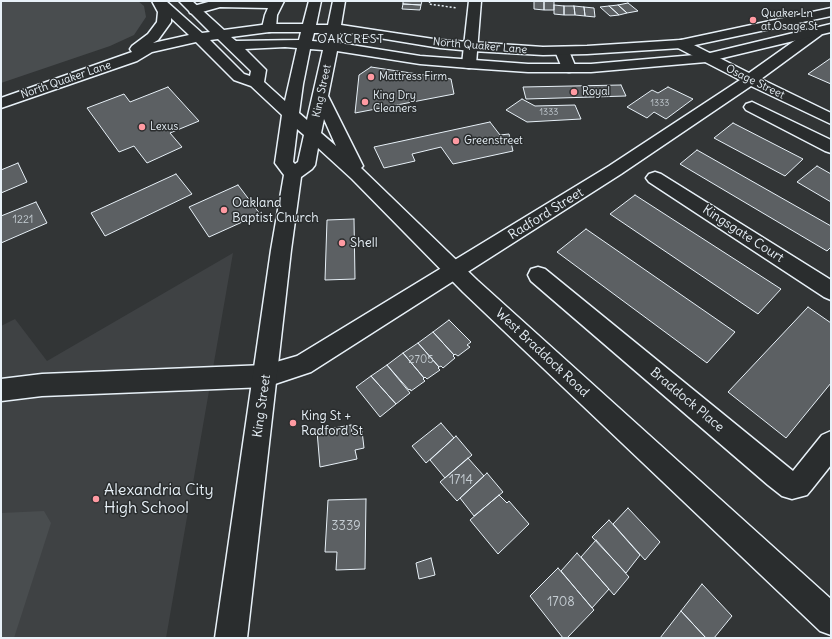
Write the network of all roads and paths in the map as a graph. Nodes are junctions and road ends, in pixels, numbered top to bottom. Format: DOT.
graph roads {
  1 [pos="158,1"];
  2 [pos="185,1"];
  3 [pos="315,1"];
  4 [pos="339,1"];
  5 [pos="430,1"];
  6 [pos="475,1"];
  7 [pos="586,1"];
  8 [pos="603,1"];
  9 [pos="277,3"];
  10 [pos="458,8"];
  11 [pos="195,10"];
  12 [pos="831,12"];
  13 [pos="308,27"];
  14 [pos="269,28"];
  15 [pos="334,29"];
  16 [pos="823,30"];
  17 [pos="221,33"];
  18 [pos="199,37"];
  19 [pos="304,44"];
  20 [pos="681,44"];
  21 [pos="233,46"];
  22 [pos="472,46"];
  23 [pos="331,47"];
  24 [pos="208,48"];
  25 [pos="562,51"];
  26 [pos="132,58"];
  27 [pos="706,58"];
  28 [pos="469,64"];
  29 [pos="103,68"];
  30 [pos="569,68"];
  31 [pos="750,80"];
  32 [pos="256,83"];
  33 [pos="321,96"];
  34 [pos="1,103"];
  35 [pos="752,107"];
  36 [pos="291,114"];
  37 [pos="831,119"];
  38 [pos="313,134"];
  39 [pos="831,147"];
  40 [pos="293,174"];
  41 [pos="358,175"];
  42 [pos="656,178"];
  43 [pos="455,271"];
  44 [pos="538,275"];
  45 [pos="831,291"];
  46 [pos="266,376"];
  47 [pos="1,390"];
  48 [pos="831,444"];
  49 [pos="831,620"];
  50 [pos="231,638"];
  1 -- 18 [label="main road, West Braddock Road"];
  1 -- 29 [label="main road"];
  2 -- 11 [label="main road"];
  3 -- 13 [label="main road, King Street"];
  4 -- 15 [label="main road, King Street"];
  5 -- 10 [label="path"];
  6 -- 22 [label="main road"];
  7 -- 8 [label="path"];
  9 -- 11 [label="main road"];
  9 -- 14 [label="main road"];
  11 -- 17 [label="main road"];
  12 -- 20 [label="main road, North Quaker Lane"];
  13 -- 14 [label="main road, North Quaker Lane"];
  13 -- 15 [label="main road, North Quaker Lane"];
  13 -- 19 [label="main road, King Street"];
  14 -- 17 [label="main road, North Quaker Lane"];
  15 -- 22 [label="main road, North Quaker Lane"];
  15 -- 23 [label="main road, King Street"];
  16 -- 27 [label="main road, North Quaker Lane"];
  16 -- 31 [label="main road, Radford Street"];
  17 -- 18 [label="main road, North Quaker Lane"];
  17 -- 21 [label="main road"];
  18 -- 24 [label="main road, West Braddock Road"];
  18 -- 26 [label="main road, North Quaker Lane"];
  19 -- 21 [label="main road, North Quaker Lane"];
  19 -- 23 [label="main road, North Quaker Lane"];
  19 -- 36 [label="main road, King Street"];
  20 -- 25 [label="main road, North Quaker Lane"];
  20 -- 27 [label="main road, Osage Street"];
  21 -- 24 [label="main road, North Quaker Lane"];
  21 -- 32 [label="main road"];
  22 -- 25 [label="main road, North Quaker Lane"];
  22 -- 28 [label="main road"];
  23 -- 28 [label="main road, North Quaker Lane"];
  23 -- 33 [label="main road, King Street"];
  24 -- 26 [label="main road, North Quaker Lane"];
  24 -- 32 [label="main road, West Braddock Road"];
  25 -- 30 [label="main road"];
  26 -- 29 [label="main road, North Quaker Lane"];
  27 -- 30 [label="main road, North Quaker Lane"];
  27 -- 31 [label="main road, Osage Street"];
  28 -- 30 [label="main road, North Quaker Lane"];
  29 -- 34 [label="main road, North Quaker Lane"];
  31 -- 37 [label="main road, Osage Street"];
  31 -- 43 [label="main road, Radford Street"];
  32 -- 36 [label="main road, West Braddock Road"];
  33 -- 38 [label="main road, King Street"];
  33 -- 41 [label="main road"];
  35 -- 39 [label="main road"];
  36 -- 38 [label="main road, West Braddock Road"];
  36 -- 40 [label="main road, King Street"];
  38 -- 40 [label="main road, King Street"];
  38 -- 41 [label="main road, West Braddock Road"];
  40 -- 46 [label="main road, King Street"];
  41 -- 43 [label="main road, West Braddock Road"];
  42 -- 45 [label="main road, Kingsgate Court"];
  43 -- 46 [label="main road, Radford Street"];
  43 -- 49 [label="main road, West Braddock Road"];
  44 -- 48 [label="main road, Braddock Place"];
  46 -- 47 [label="main road, Radford Street"];
  46 -- 50 [label="main road, King Street"];
}
